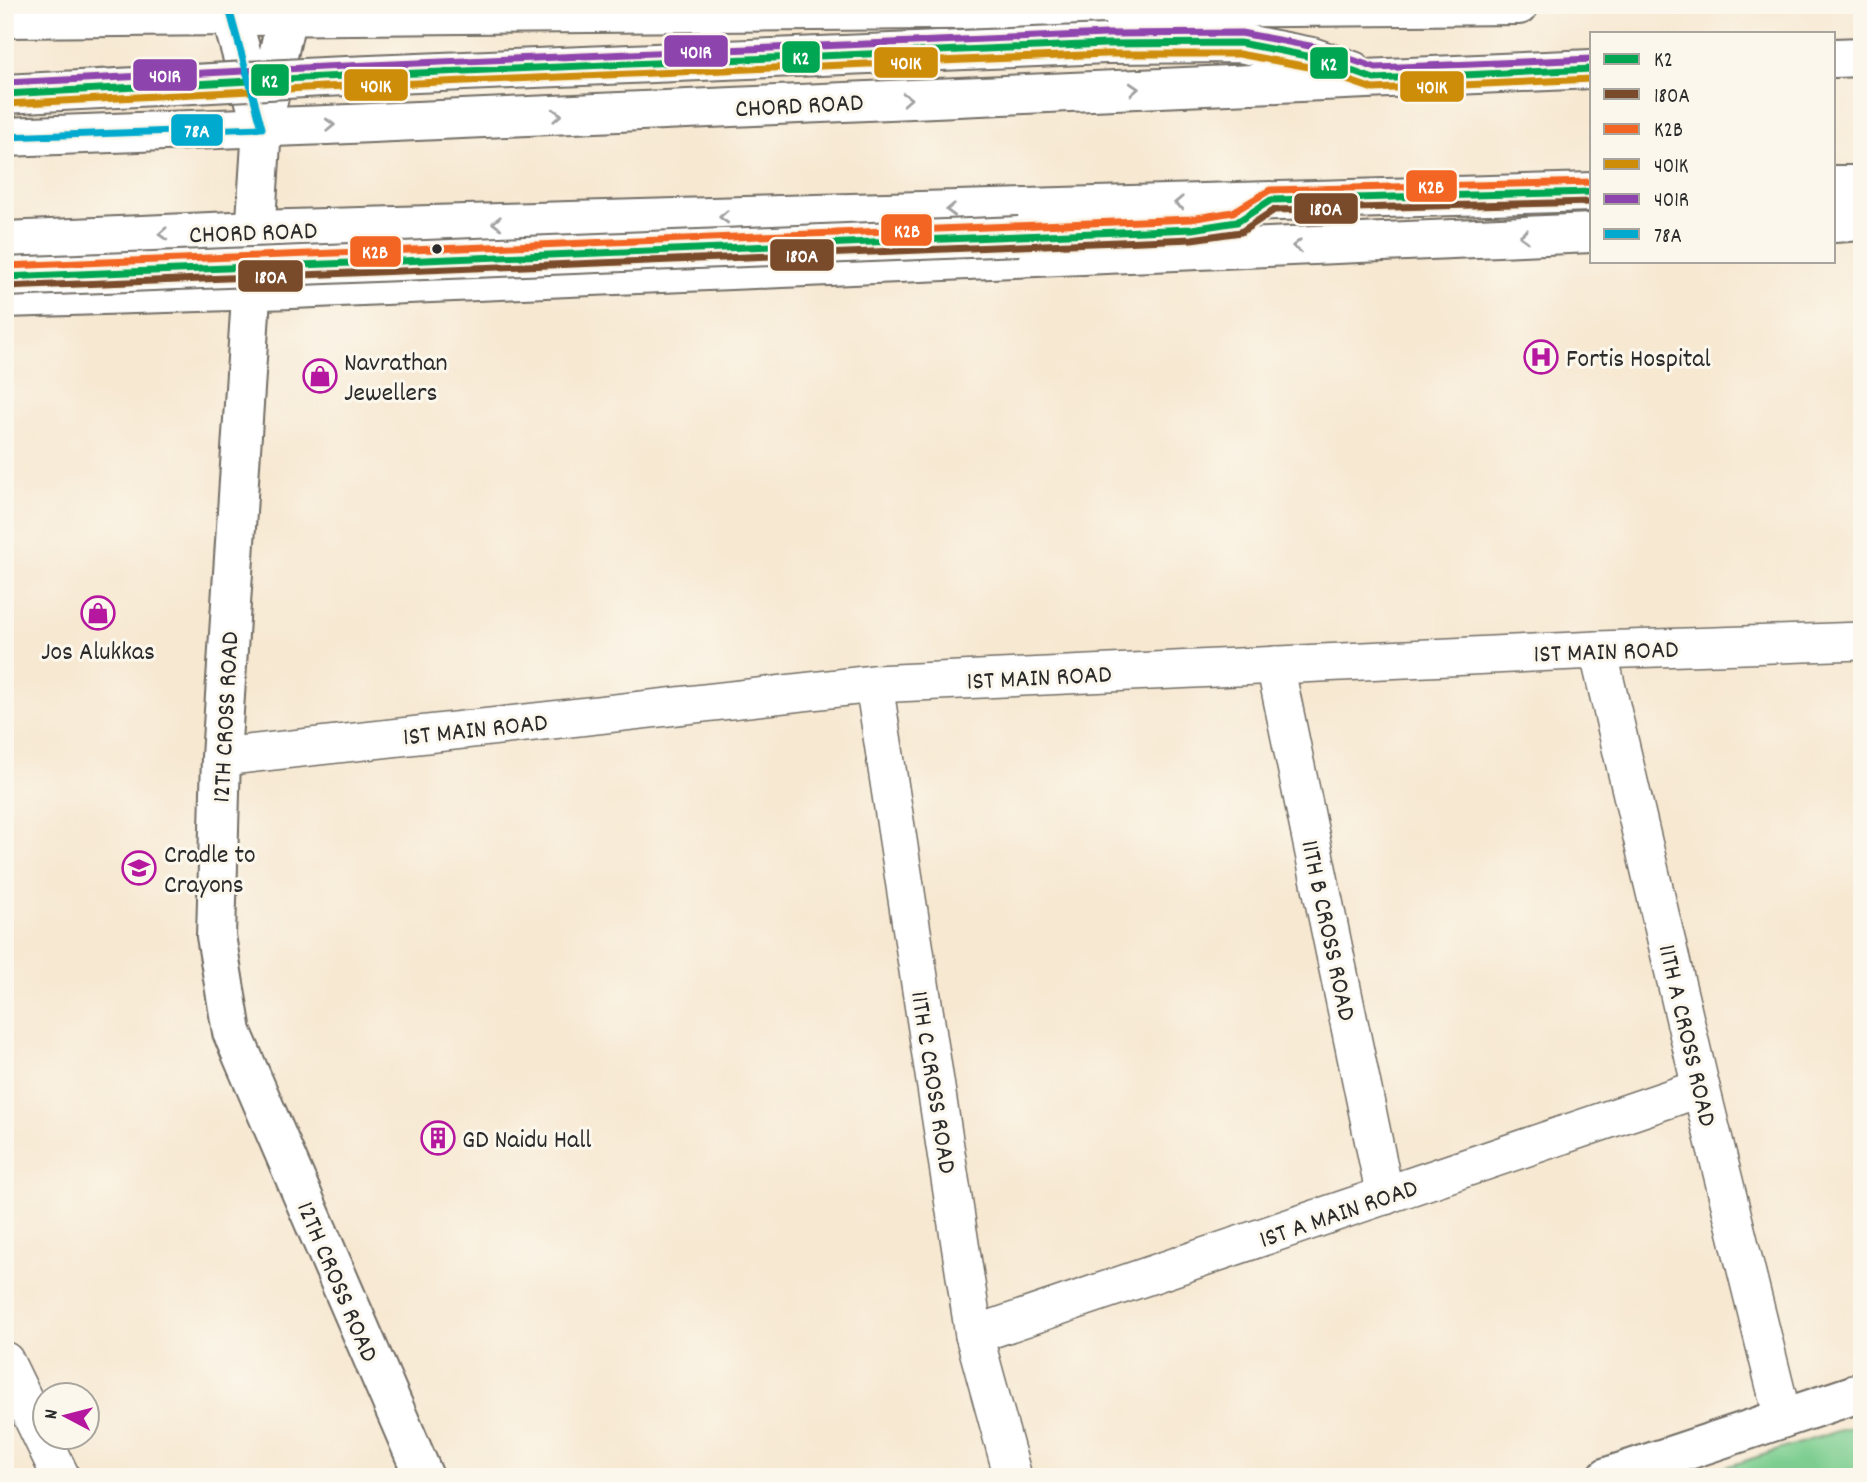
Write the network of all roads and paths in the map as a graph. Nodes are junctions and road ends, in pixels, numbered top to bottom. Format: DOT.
graph roads {
  1 [pos="1513,5"];
  2 [pos="1520,5"];
  3 [pos="231,10"];
  4 [pos="287,10"];
  5 [pos="5,18"];
  6 [pos="1862,57"];
  7 [pos="1836,58"];
  8 [pos="1590,69"];
  9 [pos="1374,79"];
  10 [pos="5,94"];
  11 [pos="262,128"];
  12 [pos="5,136"];
  13 [pos="1836,185"];
  14 [pos="1862,185"];
  15 [pos="1590,192"];
  16 [pos="1271,200"];
  17 [pos="1862,221"];
  18 [pos="1836,223"];
  19 [pos="256,230"];
  20 [pos="1590,233"];
  21 [pos="5,242"];
  22 [pos="5,277"];
  23 [pos="251,291"];
  24 [pos="5,298"];
  25 [pos="1862,641"];
  26 [pos="1598,650"];
  27 [pos="1275,665"];
  28 [pos="874,684"];
  29 [pos="221,757"];
  30 [pos="1702,1088"];
  31 [pos="1385,1196"];
  32 [pos="974,1335"];
  33 [pos="7,1371"];
  34 [pos="1862,1392"];
  35 [pos="1783,1419"];
  36 [pos="61,1477"];
  37 [pos="424,1477"];
  38 [pos="1013,1477"];
  39 [pos="1607,1477"];
  1 -- 2 [label="main road"];
  1 -- 4 [label="main road"];
  3 -- 4 [label="main road"];
  3 -- 5 [label="main road"];
  3 -- 11 [label="main road"];
  4 -- 11 [label="main road"];
  6 -- 7 [label="main road"];
  8 -- 9 [label="main road, CHORD ROAD"];
  9 -- 10 [label="main road, bridge"];
  11 -- 9 [label="main road, CHORD ROAD, one-way"];
  11 -- 12 [label="main road, CHORD ROAD"];
  11 -- 19 [label="main road, 12TH CROSS ROAD"];
  13 -- 14 [label="main road"];
  15 -- 16 [label="main road, CHORD ROAD"];
  16 -- 19 [label="main road, CHORD ROAD, one-way"];
  16 -- 22 [label="main road, bridge"];
  17 -- 18 [label="main road"];
  19 -- 21 [label="main road, CHORD ROAD, one-way"];
  19 -- 23 [label="main road, 12TH CROSS ROAD"];
  20 -- 23 [label="main road, one-way"];
  23 -- 24 [label="main road"];
  23 -- 29 [label="main road, 12TH CROSS ROAD"];
  25 -- 26 [label="street, 1ST MAIN ROAD"];
  26 -- 27 [label="street, 1ST MAIN ROAD"];
  26 -- 30 [label="street, 11TH A CROSS ROAD"];
  27 -- 28 [label="street, 1ST MAIN ROAD"];
  27 -- 31 [label="street, 11TH B CROSS ROAD"];
  28 -- 29 [label="street, 1ST MAIN ROAD"];
  28 -- 32 [label="street, 11TH C CROSS ROAD"];
  29 -- 37 [label="main road, 12TH CROSS ROAD"];
  30 -- 31 [label="street, 1ST A MAIN ROAD"];
  30 -- 35 [label="street, 11TH A CROSS ROAD"];
  31 -- 32 [label="street, 1ST A MAIN ROAD"];
  32 -- 38 [label="street, 11TH C CROSS ROAD"];
  33 -- 36 [label="street"];
  34 -- 35 [label="main road"];
  35 -- 39 [label="main road"];
}
